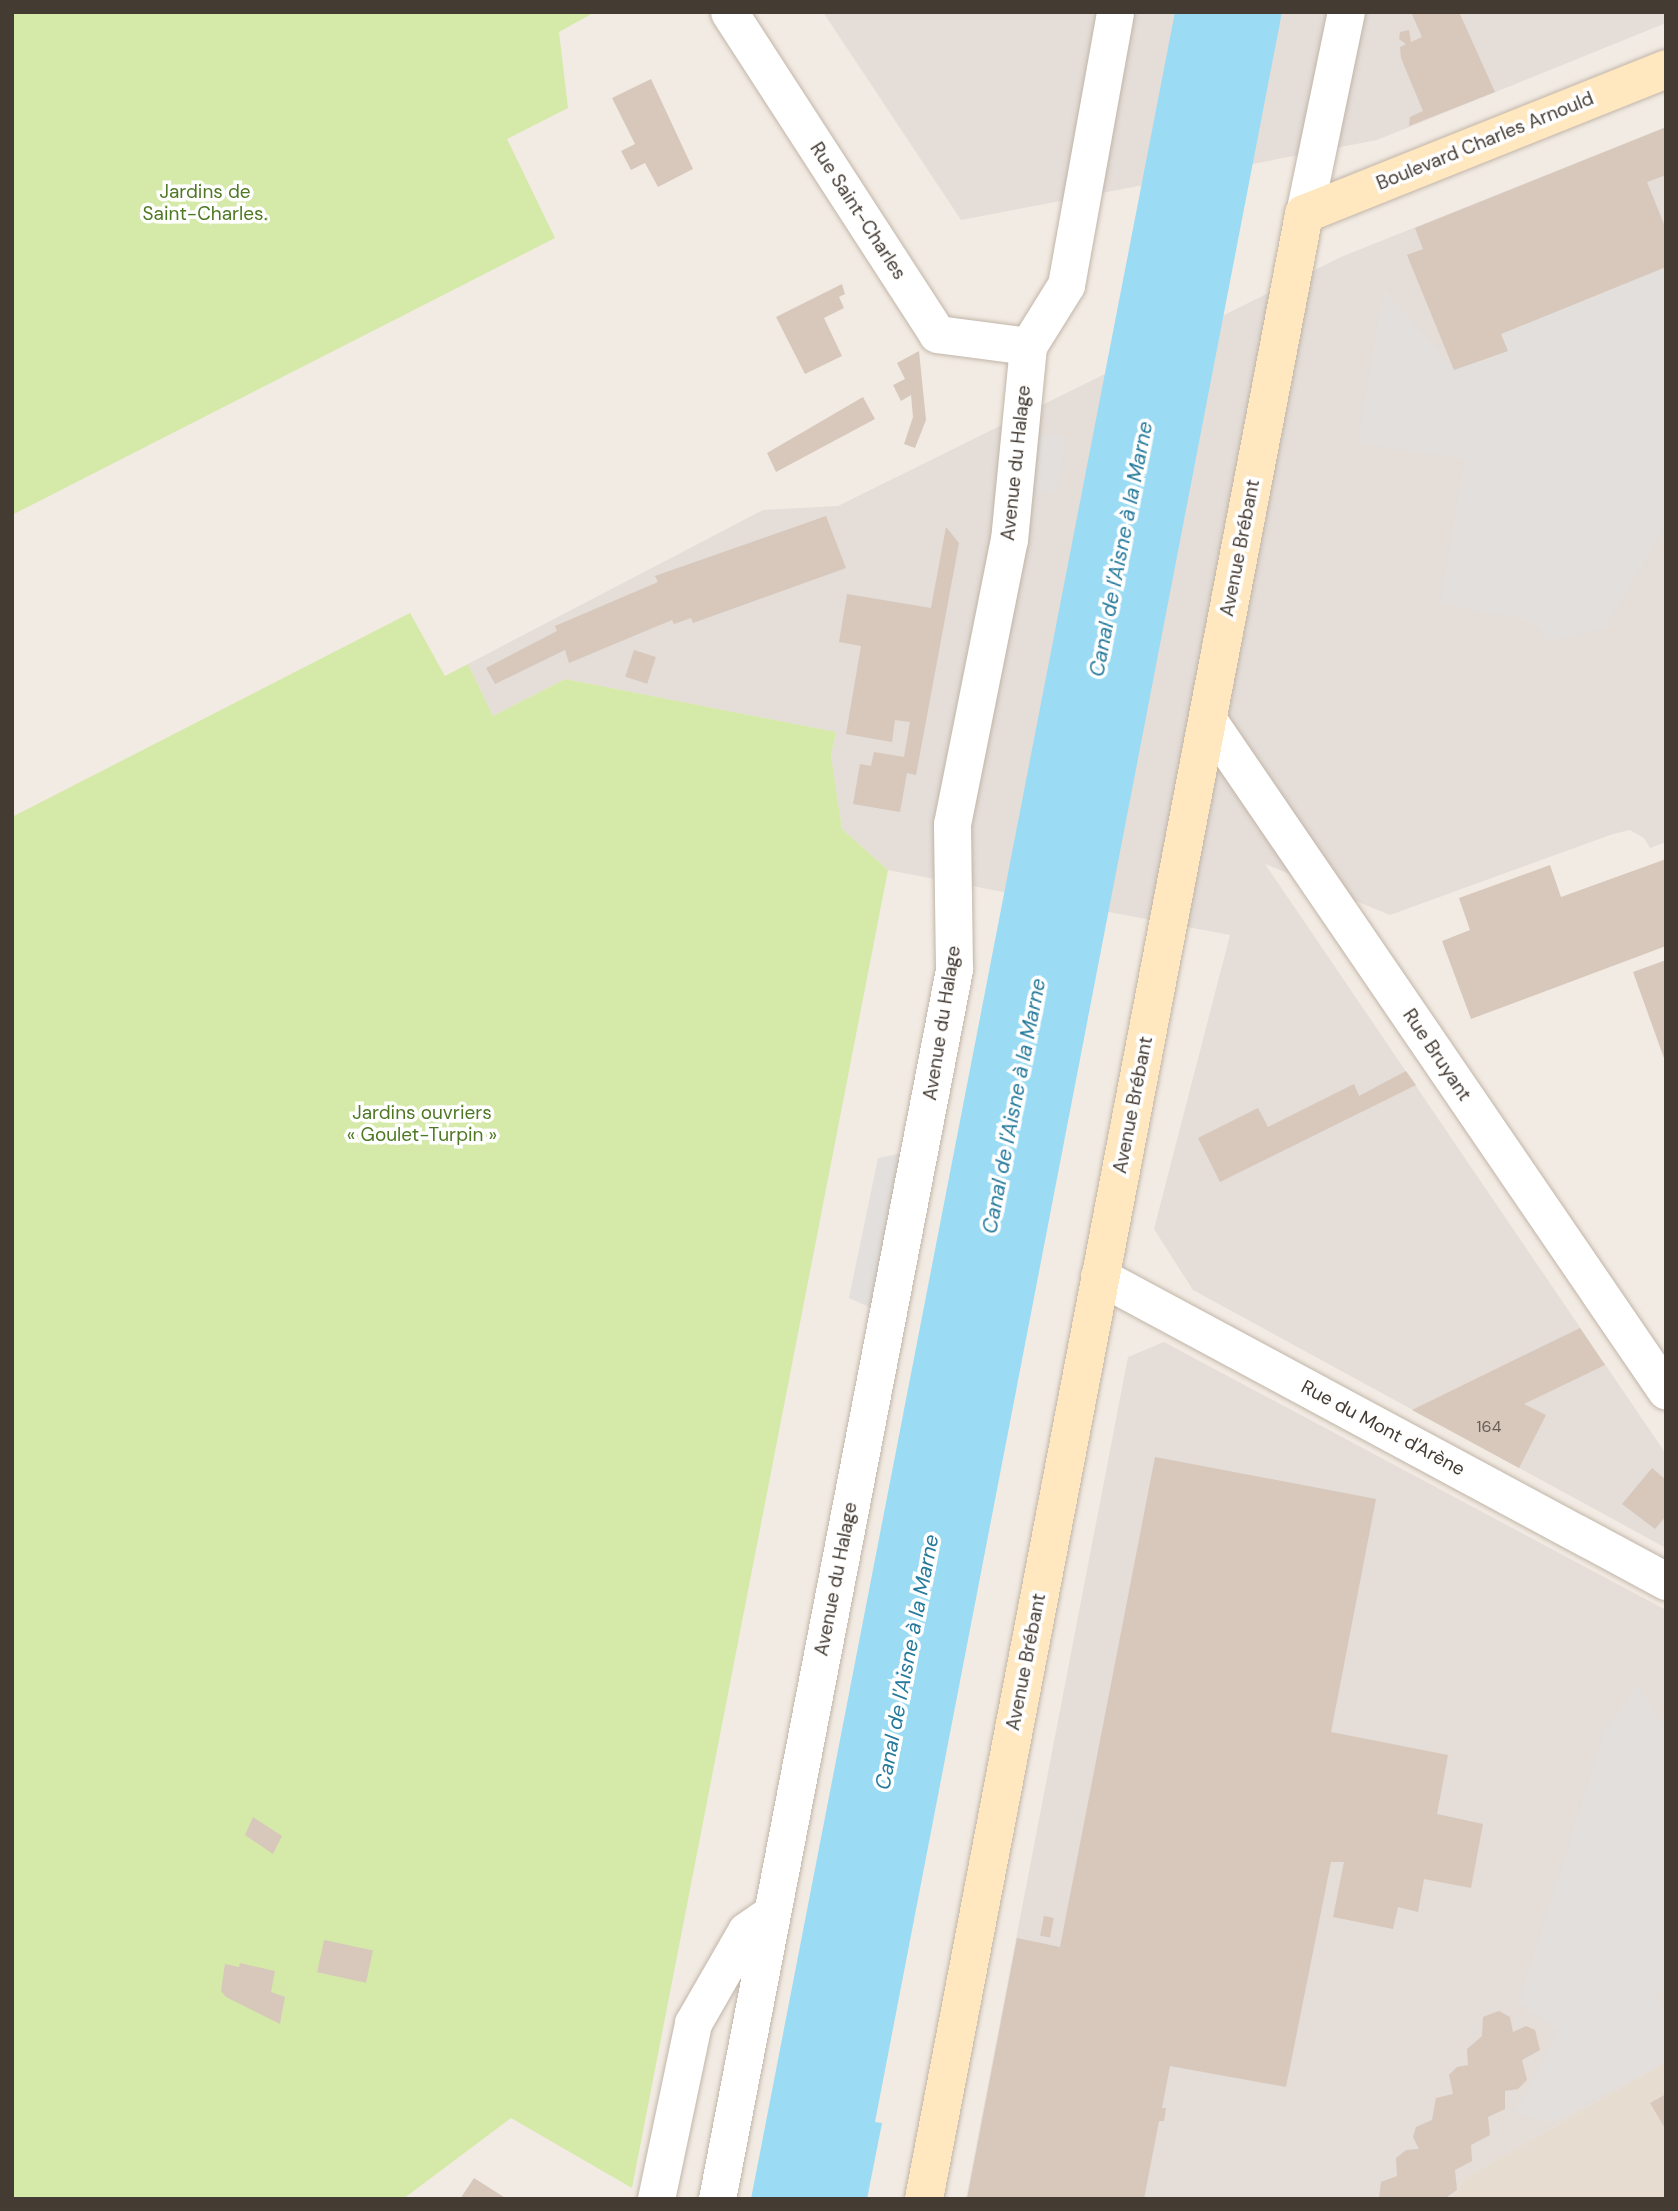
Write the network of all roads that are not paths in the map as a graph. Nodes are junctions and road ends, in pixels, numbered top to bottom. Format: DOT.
graph roads {
  1 [pos="729,12"];
  2 [pos="1115,12"];
  3 [pos="1346,12"];
  4 [pos="1666,69"];
  5 [pos="1304,214"];
  6 [pos="1036,363"];
  7 [pos="1208,720"];
  8 [pos="1099,1276"];
  9 [pos="1666,1391"];
  10 [pos="1666,1581"];
  11 [pos="770,1914"];
  12 [pos="656,2199"];
  13 [pos="717,2199"];
  14 [pos="924,2199"];
  1 -- 6 [label="street, Rue Saint-Charles"];
  2 -- 6 [label="street, Avenue du Halage"];
  3 -- 5 [label="street, Avenue Brébant"];
  4 -- 5 [label="main road, Boulevard Charles Arnould"];
  5 -- 7 [label="main road, Avenue Brébant"];
  6 -- 11 [label="street, Avenue du Halage"];
  7 -- 8 [label="main road, Avenue Brébant"];
  7 -- 9 [label="street, Rue Bruyant"];
  8 -- 10 [label="street, Rue du Mont d'Arène"];
  8 -- 14 [label="main road, Avenue Brébant"];
  11 -- 12 [label="street"];
  11 -- 13 [label="street, Avenue du Halage"];
}
